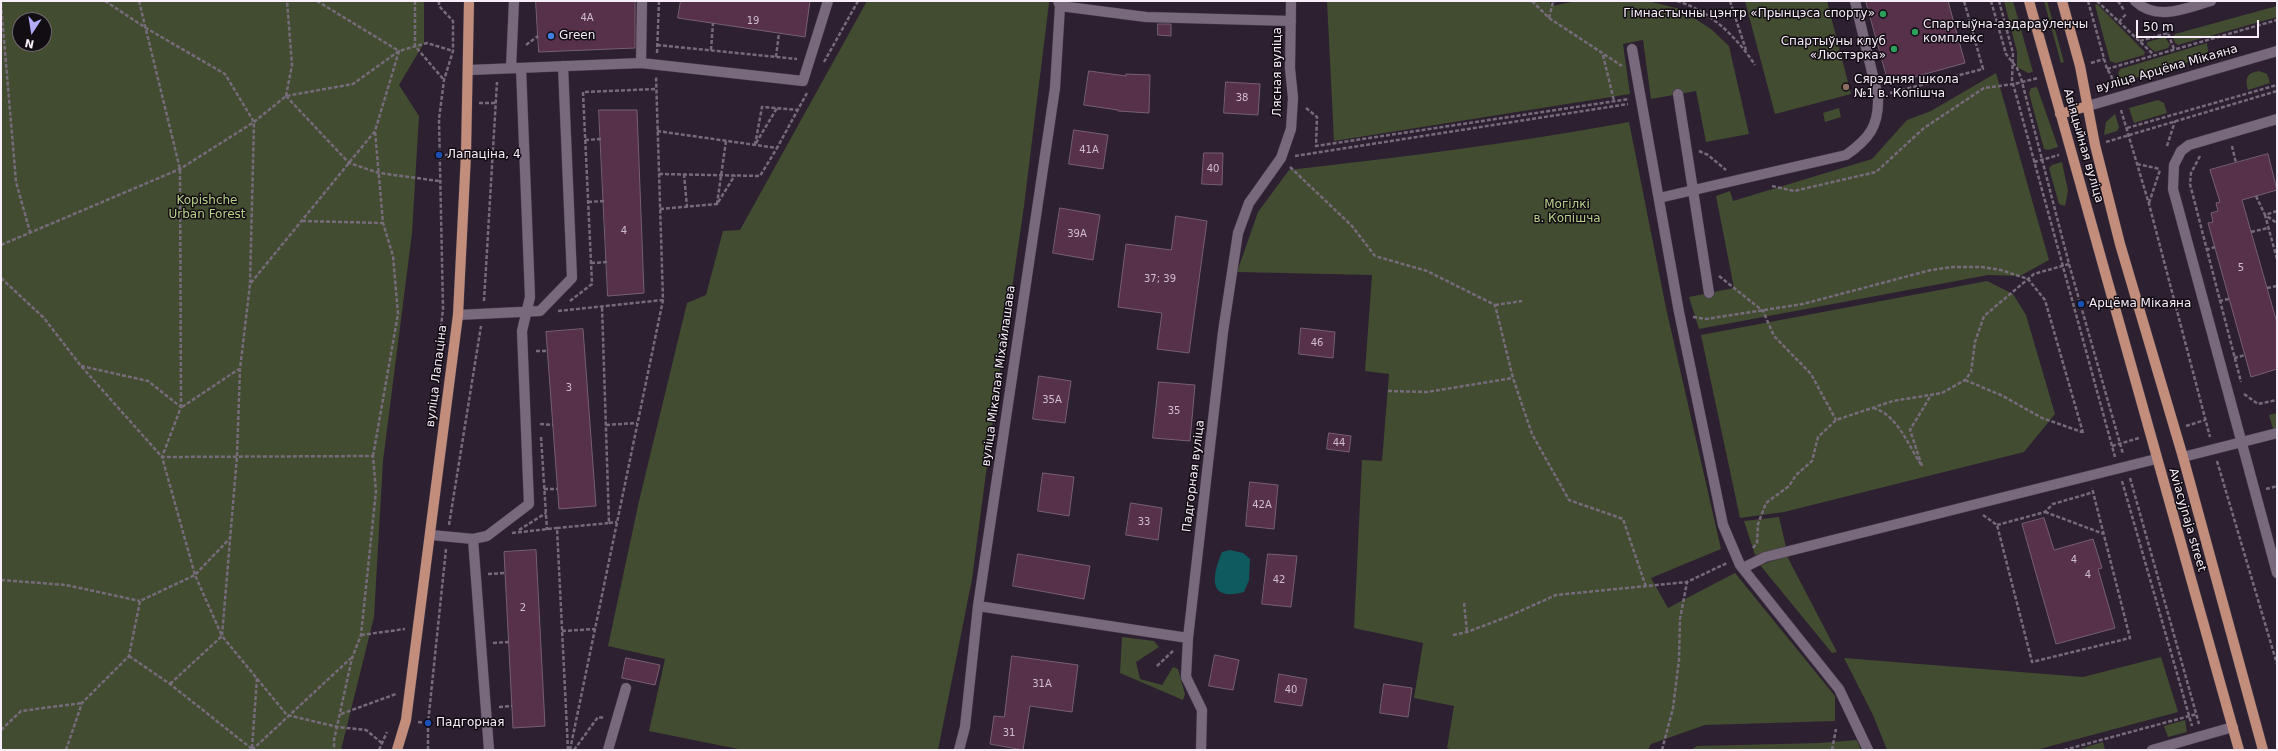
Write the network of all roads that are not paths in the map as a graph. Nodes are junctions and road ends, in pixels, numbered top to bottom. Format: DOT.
graph roads {
  1 [pos="469,1"];
  2 [pos="514,1"];
  3 [pos="642,1"];
  4 [pos="828,1"];
  5 [pos="1291,1"];
  6 [pos="1855,1"];
  7 [pos="2029,1"];
  8 [pos="2062,1"];
  9 [pos="2135,1"];
  10 [pos="2211,1"];
  11 [pos="1059,3"];
  12 [pos="1291,21"];
  13 [pos="1632,49"];
  14 [pos="2277,51"];
  15 [pos="641,63"];
  16 [pos="563,66"];
  17 [pos="516,68"];
  18 [pos="469,70"];
  19 [pos="1678,94"];
  20 [pos="2088,106"];
  21 [pos="2060,114"];
  22 [pos="2277,119"];
  23 [pos="1693,190"];
  24 [pos="1659,198"];
  25 [pos="1249,203"];
  26 [pos="1709,293"];
  27 [pos="2111,298"];
  28 [pos="526,312"];
  29 [pos="458,315"];
  30 [pos="2277,434"];
  31 [pos="2243,442"];
  32 [pos="2183,457"];
  33 [pos="2156,459"];
  34 [pos="431,535"];
  35 [pos="472,539"];
  36 [pos="1743,568"];
  37 [pos="2277,572"];
  38 [pos="978,606"];
  39 [pos="1188,638"];
  40 [pos="626,688"];
  41 [pos="2232,727"];
  42 [pos="397,750"];
  43 [pos="489,750"];
  44 [pos="608,750"];
  45 [pos="959,750"];
  46 [pos="1201,750"];
  47 [pos="1868,750"];
  48 [pos="2152,750"];
  49 [pos="2239,750"];
  50 [pos="2263,750"];
  1 -- 18 [label="main road, вуліца Лапаціна"];
  2 -- 17 [label="street"];
  3 -- 15 [label="street"];
  4 -- 15 [label="street"];
  5 -- 12 [label="street, Лясная вуліца"];
  6 -- 23 [label="street"];
  7 -- 21 [label="main road, Авіяцыйная вуліца"];
  8 -- 20 [label="main road, Авіяцыйная вуліца"];
  9 -- 10 [label="street"];
  11 -- 12 [label="street"];
  11 -- 38 [label="street, вуліца Мікалая Міхайлашава"];
  12 -- 25 [label="street, Лясная вуліца"];
  13 -- 24 [label="street"];
  14 -- 20 [label="street, вуліца Арцёма Мікаяна"];
  15 -- 16 [label="street"];
  16 -- 17 [label="street"];
  16 -- 28 [label="street"];
  17 -- 18 [label="street"];
  17 -- 28 [label="street"];
  18 -- 29 [label="main road, вуліца Лапаціна"];
  19 -- 23 [label="street"];
  20 -- 21 [label="main road"];
  20 -- 32 [label="main road, Авіяцыйная вуліца"];
  21 -- 27 [label="main road, Авіяцыйная вуліца"];
  22 -- 31 [label="street"];
  23 -- 24 [label="street"];
  23 -- 26 [label="street"];
  24 -- 36 [label="street"];
  25 -- 39 [label="street, Падгорная вуліца"];
  27 -- 33 [label="main road, Aviacyjnaja street"];
  28 -- 29 [label="street"];
  28 -- 35 [label="street"];
  29 -- 34 [label="main road, вуліца Лапаціна"];
  30 -- 31 [label="street"];
  31 -- 32 [label="street"];
  31 -- 37 [label="street"];
  32 -- 50 [label="main road, Авіяцыйная вуліца"];
  33 -- 36 [label="street"];
  33 -- 41 [label="main road, Aviacyjnaja street"];
  34 -- 35 [label="street"];
  34 -- 42 [label="main road, вуліца Лапаціна"];
  35 -- 43 [label="street"];
  36 -- 47 [label="street"];
  38 -- 39 [label="street"];
  38 -- 45 [label="street, вуліца Мікалая Міхайлашава"];
  39 -- 46 [label="street, Падгорная вуліца"];
  40 -- 44 [label="street"];
  41 -- 48 [label="street"];
  41 -- 49 [label="main road, Aviacyjnaja street"];
}
